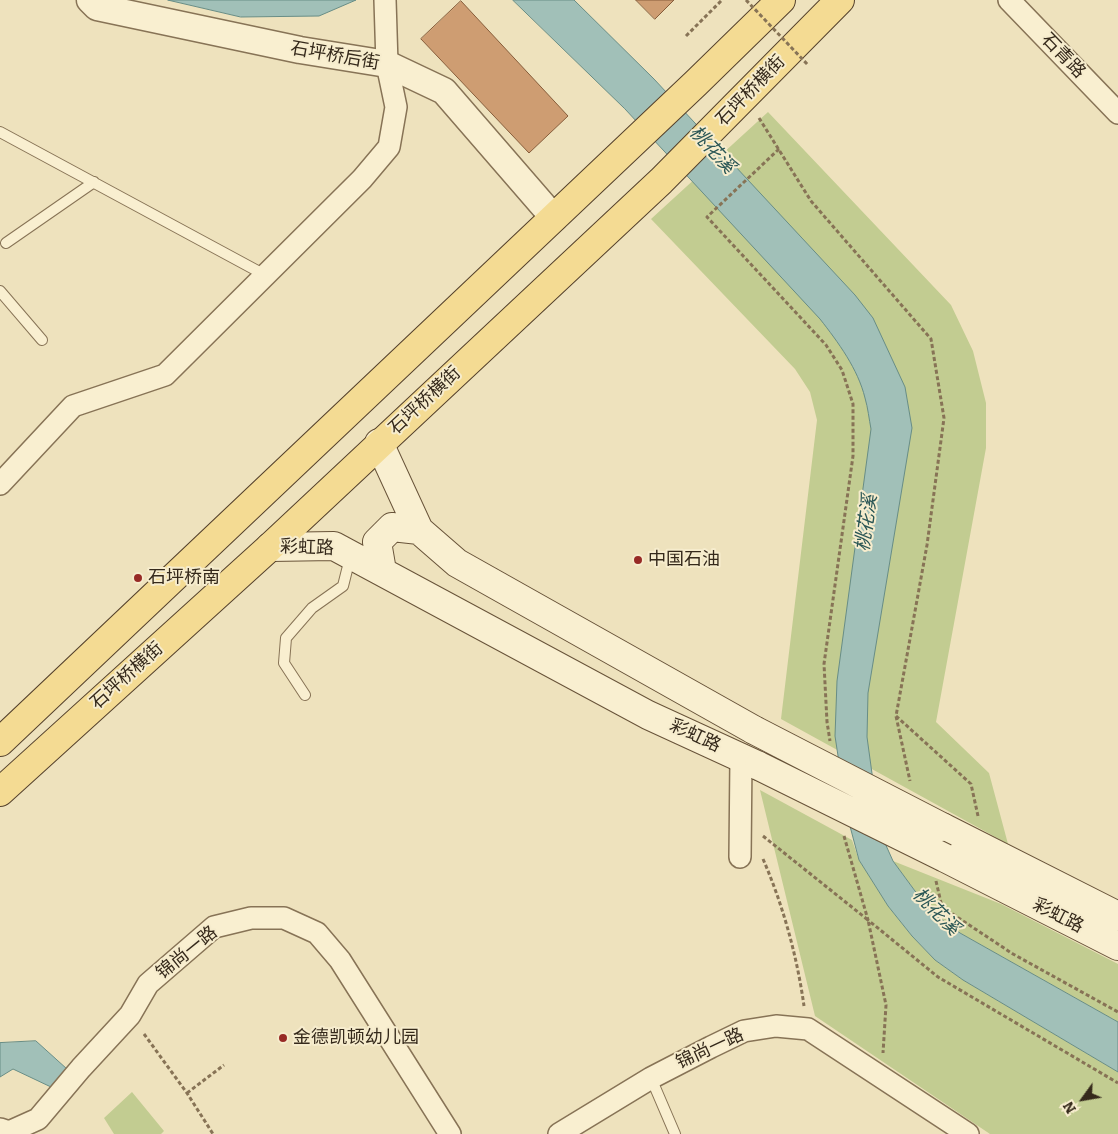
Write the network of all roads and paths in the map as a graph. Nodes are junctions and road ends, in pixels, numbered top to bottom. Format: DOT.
graph roads {
  1 [pos="90,0"];
  2 [pos="385,0"];
  3 [pos="722,0"];
  4 [pos="746,0"];
  5 [pos="780,0"];
  6 [pos="840,0"];
  7 [pos="1009,0"];
  8 [pos="686,36"];
  9 [pos="387,57"];
  10 [pos="808,65"];
  11 [pos="1118,113"];
  12 [pos="758,115"];
  13 [pos="0,132"];
  14 [pos="779,150"];
  15 [pos="94,182"];
  16 [pos="554,218"];
  17 [pos="6,243"];
  18 [pos="266,275"];
  19 [pos="0,292"];
  20 [pos="42,340"];
  21 [pos="379,443"];
  22 [pos="0,484"];
  23 [pos="419,530"];
  24 [pos="270,547"];
  25 [pos="351,554"];
  26 [pos="382,571"];
  27 [pos="660,677"];
  28 [pos="305,695"];
  29 [pos="648,715"];
  30 [pos="896,716"];
  31 [pos="0,742"];
  32 [pos="831,750"];
  33 [pos="750,762"];
  34 [pos="910,781"];
  35 [pos="0,792"];
  36 [pos="741,819"];
  37 [pos="843,827"];
  38 [pos="984,848"];
  39 [pos="750,855"];
  40 [pos="940,868"];
  41 [pos="1118,916"];
  42 [pos="868,920"];
  43 [pos="1118,946"];
  44 [pos="1118,1012"];
  45 [pos="130,1015"];
  46 [pos="808,1029"];
  47 [pos="224,1065"];
  48 [pos="651,1078"];
  49 [pos="882,1078"];
  50 [pos="1118,1083"];
  51 [pos="187,1093"];
  52 [pos="0,1129"];
  53 [pos="213,1134"];
  54 [pos="450,1134"];
  55 [pos="559,1134"];
  56 [pos="675,1134"];
  57 [pos="968,1134"];
  1 -- 9 [label="street, 石坪桥后街"];
  2 -- 9 [label="street"];
  3 -- 8 [label="path"];
  4 -- 10 [label="path, bridge"];
  5 -- 16 [label="main road"];
  6 -- 21 [label="main road, 石坪桥横街"];
  7 -- 11 [label="street, 石青路"];
  9 -- 16 [label="street, 石坪桥后街"];
  9 -- 18 [label="street"];
  12 -- 14 [label="path"];
  13 -- 15 [label="lane"];
  14 -- 30 [label="path"];
  14 -- 32 [label="path"];
  15 -- 17 [label="lane"];
  15 -- 18 [label="lane"];
  16 -- 31 [label="main road"];
  18 -- 22 [label="street"];
  19 -- 20 [label="lane"];
  21 -- 23 [label="main road, 彩虹路"];
  21 -- 24 [label="main road, 石坪桥横街"];
  23 -- 26 [label="main road"];
  23 -- 27 [label="main road, 彩虹路"];
  24 -- 25 [label="main road, 彩虹路"];
  24 -- 35 [label="main road, 石坪桥横街"];
  25 -- 26 [label="main road, 彩虹路"];
  25 -- 28 [label="lane"];
  26 -- 29 [label="main road, 彩虹路"];
  27 -- 29 [label="main road"];
  27 -- 38 [label="main road, 彩虹路, bridge"];
  29 -- 33 [label="main road, 彩虹路"];
  30 -- 34 [label="path"];
  30 -- 38 [label="path"];
  33 -- 36 [label="street"];
  33 -- 40 [label="main road, 彩虹路, bridge"];
  36 -- 39 [label="street"];
  36 -- 42 [label="path"];
  37 -- 42 [label="path"];
  38 -- 41 [label="main road, 彩虹路"];
  39 -- 46 [label="path"];
  40 -- 43 [label="main road, 彩虹路"];
  40 -- 44 [label="path"];
  42 -- 49 [label="path"];
  42 -- 50 [label="path"];
  45 -- 51 [label="path"];
  45 -- 52 [label="street, 锦尚一路"];
  45 -- 54 [label="street, 锦尚一路"];
  46 -- 48 [label="street, 锦尚一路"];
  46 -- 49 [label="street, 锦尚一路"];
  47 -- 51 [label="path"];
  48 -- 55 [label="street, 锦尚一路"];
  48 -- 56 [label="lane"];
  49 -- 57 [label="street, 锦尚一路"];
  51 -- 53 [label="path"];
}
